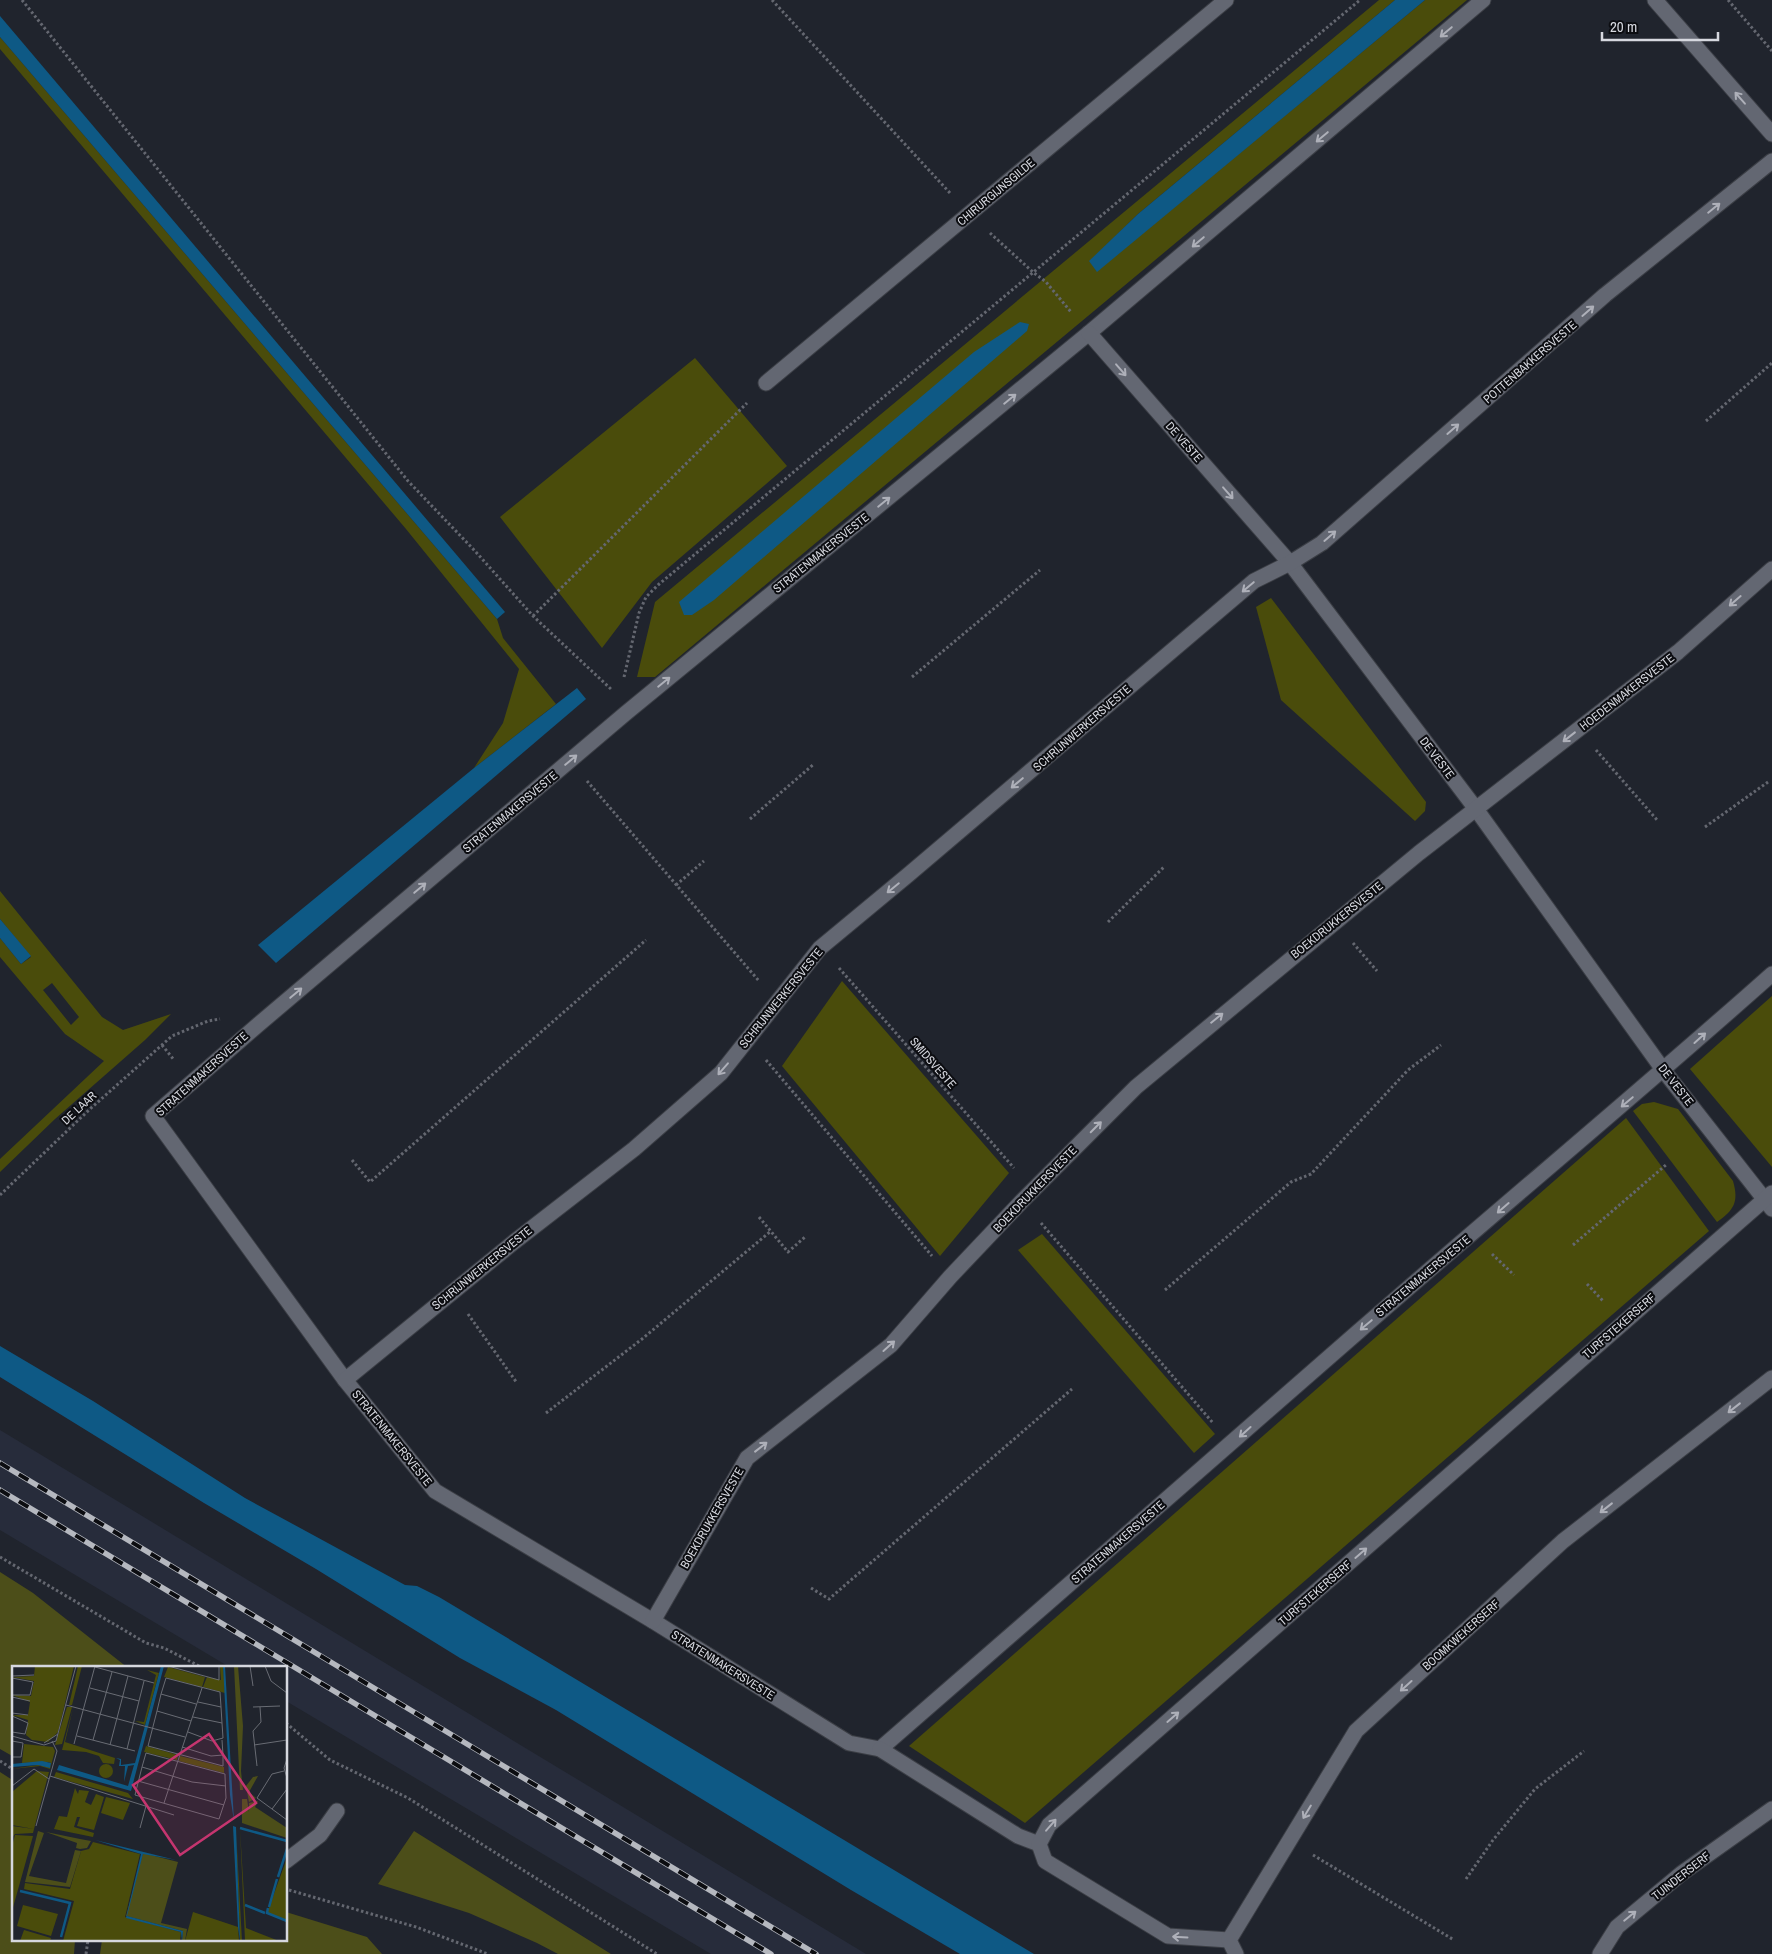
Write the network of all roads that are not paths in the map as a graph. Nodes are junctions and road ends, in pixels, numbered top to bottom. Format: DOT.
graph roads {
  1 [pos="1226,0"];
  2 [pos="1483,0"];
  3 [pos="1655,0"];
  4 [pos="1772,134"];
  5 [pos="1772,161"];
  6 [pos="1089,334"];
  7 [pos="766,383"];
  8 [pos="1290,563"];
  9 [pos="1772,569"];
  10 [pos="1476,809"];
  11 [pos="1772,974"];
  12 [pos="1664,1071"];
  13 [pos="1769,1200"];
  14 [pos="1772,1378"];
  15 [pos="345,1380"];
  16 [pos="653,1621"];
  17 [pos="880,1749"];
  18 [pos="1772,1809"];
  19 [pos="337,1811"];
  20 [pos="1039,1844"];
  21 [pos="288,1859"];
  22 [pos="1229,1940"];
  23 [pos="1236,1954"];
  24 [pos="1600,1954"];
  1 -- 7 [label="street, CHIRURGIJNSGILDE"];
  2 -- 6 [label="street, one-way"];
  4 -- 3 [label="street, one-way"];
  8 -- 5 [label="street, POTTENBAKKERSVESTE, one-way"];
  6 -- 8 [label="street, DE VESTE, one-way"];
  15 -- 6 [label="street, STRATENMAKERSVESTE, one-way"];
  8 -- 10 [label="street, DE VESTE"];
  8 -- 15 [label="street, SCHRIJNWERKERSVESTE, one-way"];
  9 -- 10 [label="street, HOEDENMAKERSVESTE, one-way"];
  10 -- 12 [label="street, DE VESTE"];
  16 -- 10 [label="street, BOEKDRUKKERSVESTE, one-way"];
  12 -- 11 [label="street, STRATENMAKERSVESTE, one-way"];
  12 -- 13 [label="street, DE VESTE"];
  12 -- 17 [label="street, STRATENMAKERSVESTE, one-way"];
  20 -- 13 [label="street, TURFSTEKERSERF, one-way"];
  14 -- 22 [label="street, BOOMKWEKERSERF, one-way"];
  15 -- 16 [label="street, STRATENMAKERSVESTE"];
  16 -- 17 [label="street, STRATENMAKERSVESTE"];
  17 -- 20 [label="street"];
  24 -- 18 [label="street, TUINDERSERF, one-way"];
  19 -- 21 [label="street"];
  22 -- 20 [label="street, one-way"];
  22 -- 23 [label="street"];
}
